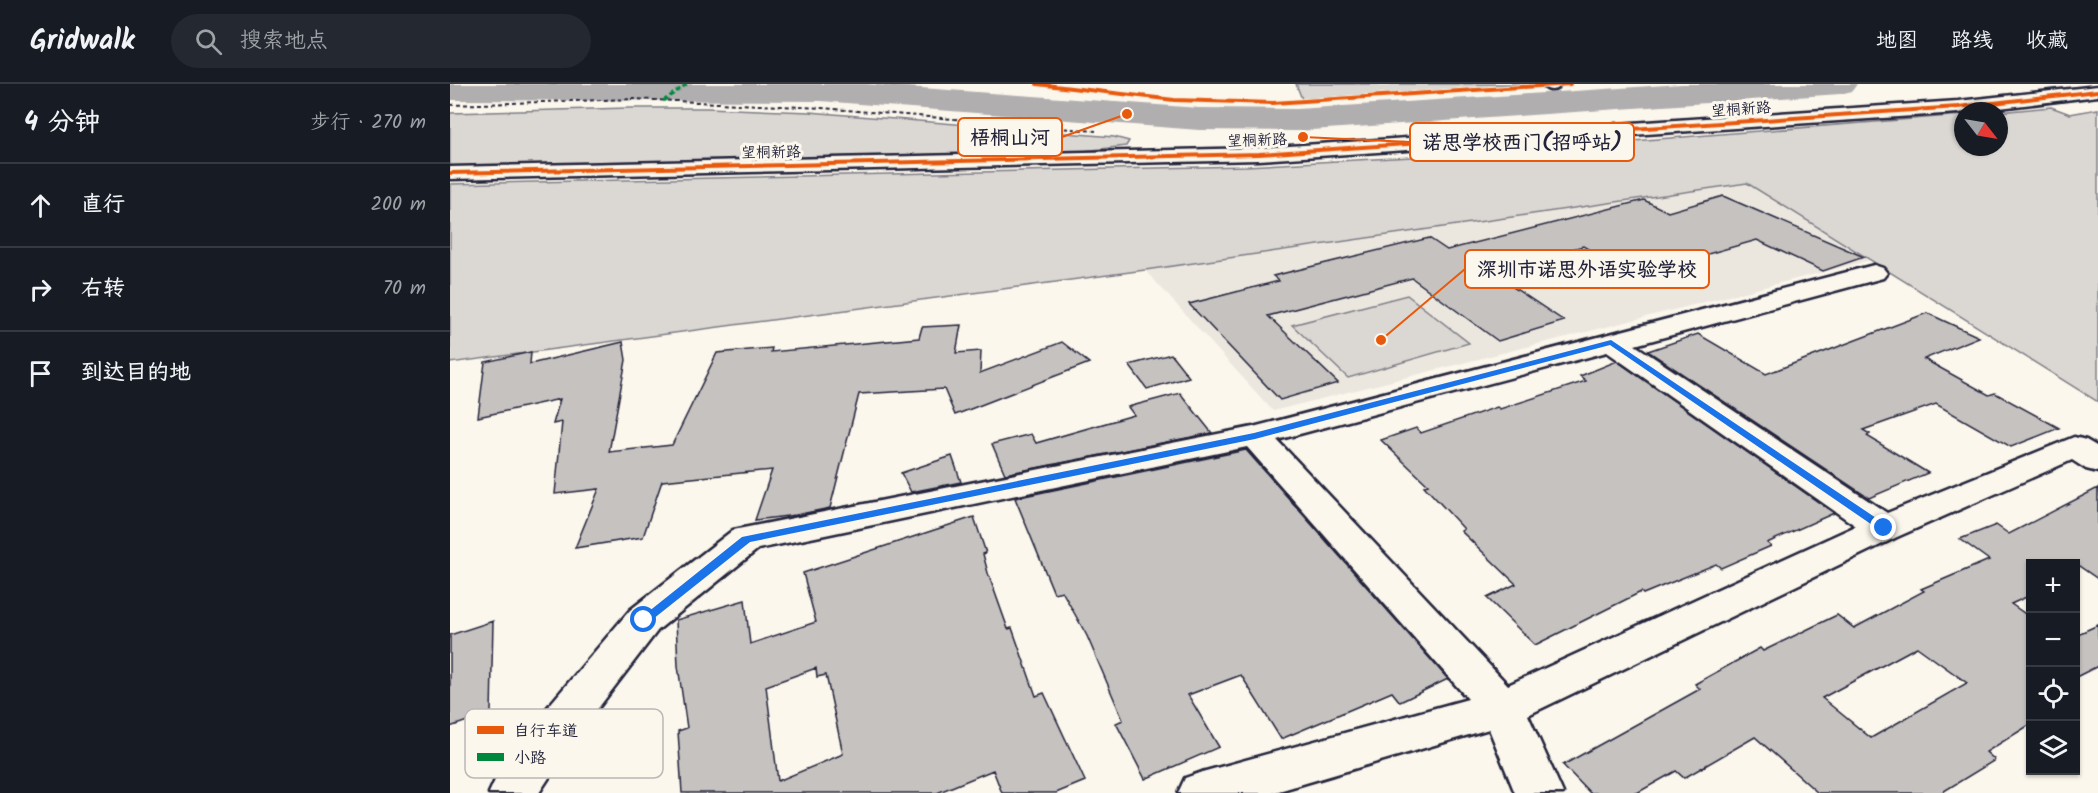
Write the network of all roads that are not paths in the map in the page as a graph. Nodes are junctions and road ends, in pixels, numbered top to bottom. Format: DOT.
graph roads {
  1 [pos="2098,92"];
  2 [pos="450,173"];
  3 [pos="1874,273"];
  4 [pos="1611,342"];
  5 [pos="1255,436"];
  6 [pos="2098,462"];
  7 [pos="1884,528"];
  8 [pos="1502,707"];
  9 [pos="572,709"];
  10 [pos="523,778"];
  11 [pos="513,793"];
  12 [pos="1202,793"];
  13 [pos="1539,793"];
  1 -- 2 [label="street, 望桐新路"];
  3 -- 4 [label="street"];
  4 -- 5 [label="street"];
  4 -- 7 [label="street"];
  5 -- 8 [label="street"];
  5 -- 9 [label="street"];
  6 -- 7 [label="street"];
  7 -- 8 [label="street"];
  8 -- 12 [label="street"];
  8 -- 13 [label="street"];
  10 -- 11 [label="street"];
}
